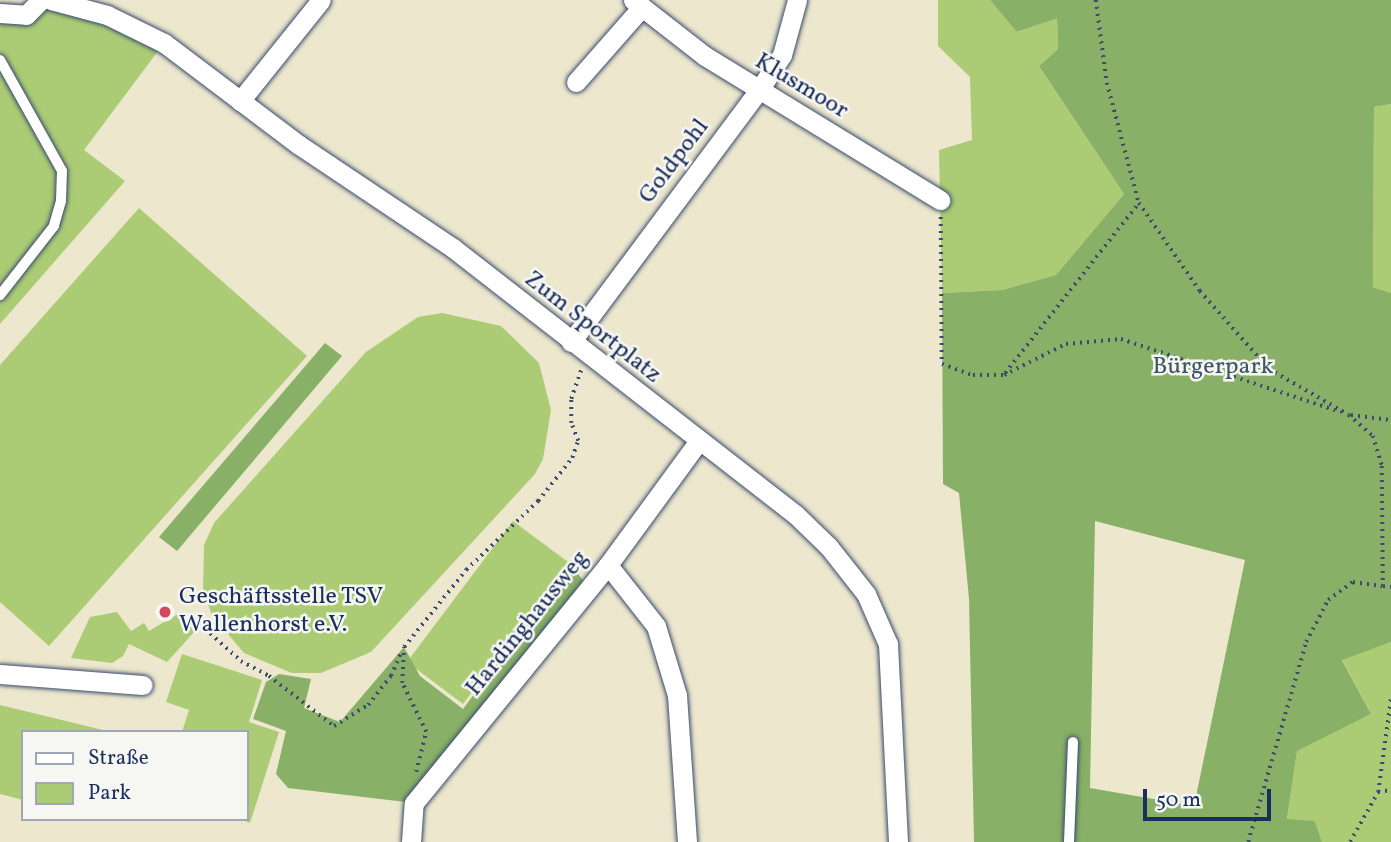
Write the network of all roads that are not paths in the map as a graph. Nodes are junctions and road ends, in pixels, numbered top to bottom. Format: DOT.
graph roads {
  1 [pos="41,0"];
  2 [pos="51,0"];
  3 [pos="321,0"];
  4 [pos="797,0"];
  5 [pos="637,4"];
  6 [pos="0,13"];
  7 [pos="0,60"];
  8 [pos="576,82"];
  9 [pos="759,90"];
  10 [pos="240,101"];
  11 [pos="940,200"];
  12 [pos="0,295"];
  13 [pos="571,342"];
  14 [pos="698,442"];
  15 [pos="608,565"];
  16 [pos="0,674"];
  17 [pos="143,685"];
  18 [pos="1073,742"];
  19 [pos="411,842"];
  20 [pos="687,842"];
  21 [pos="898,842"];
  22 [pos="1069,842"];
  1 -- 6 [label="street"];
  2 -- 10 [label="street, Zum Sportplatz"];
  3 -- 10 [label="street"];
  4 -- 9 [label="street, Goldpohl"];
  5 -- 8 [label="street, Klusmoor"];
  5 -- 9 [label="street, Klusmoor"];
  7 -- 12 [label="lane"];
  9 -- 11 [label="street, Klusmoor"];
  9 -- 13 [label="street, Goldpohl"];
  10 -- 13 [label="street, Zum Sportplatz"];
  13 -- 14 [label="street, Zum Sportplatz"];
  14 -- 15 [label="street, Hardinghausweg"];
  14 -- 21 [label="street, Zum Sportplatz"];
  15 -- 19 [label="street, Hardinghausweg"];
  15 -- 20 [label="street"];
  16 -- 17 [label="street"];
  18 -- 22 [label="lane"];
}
